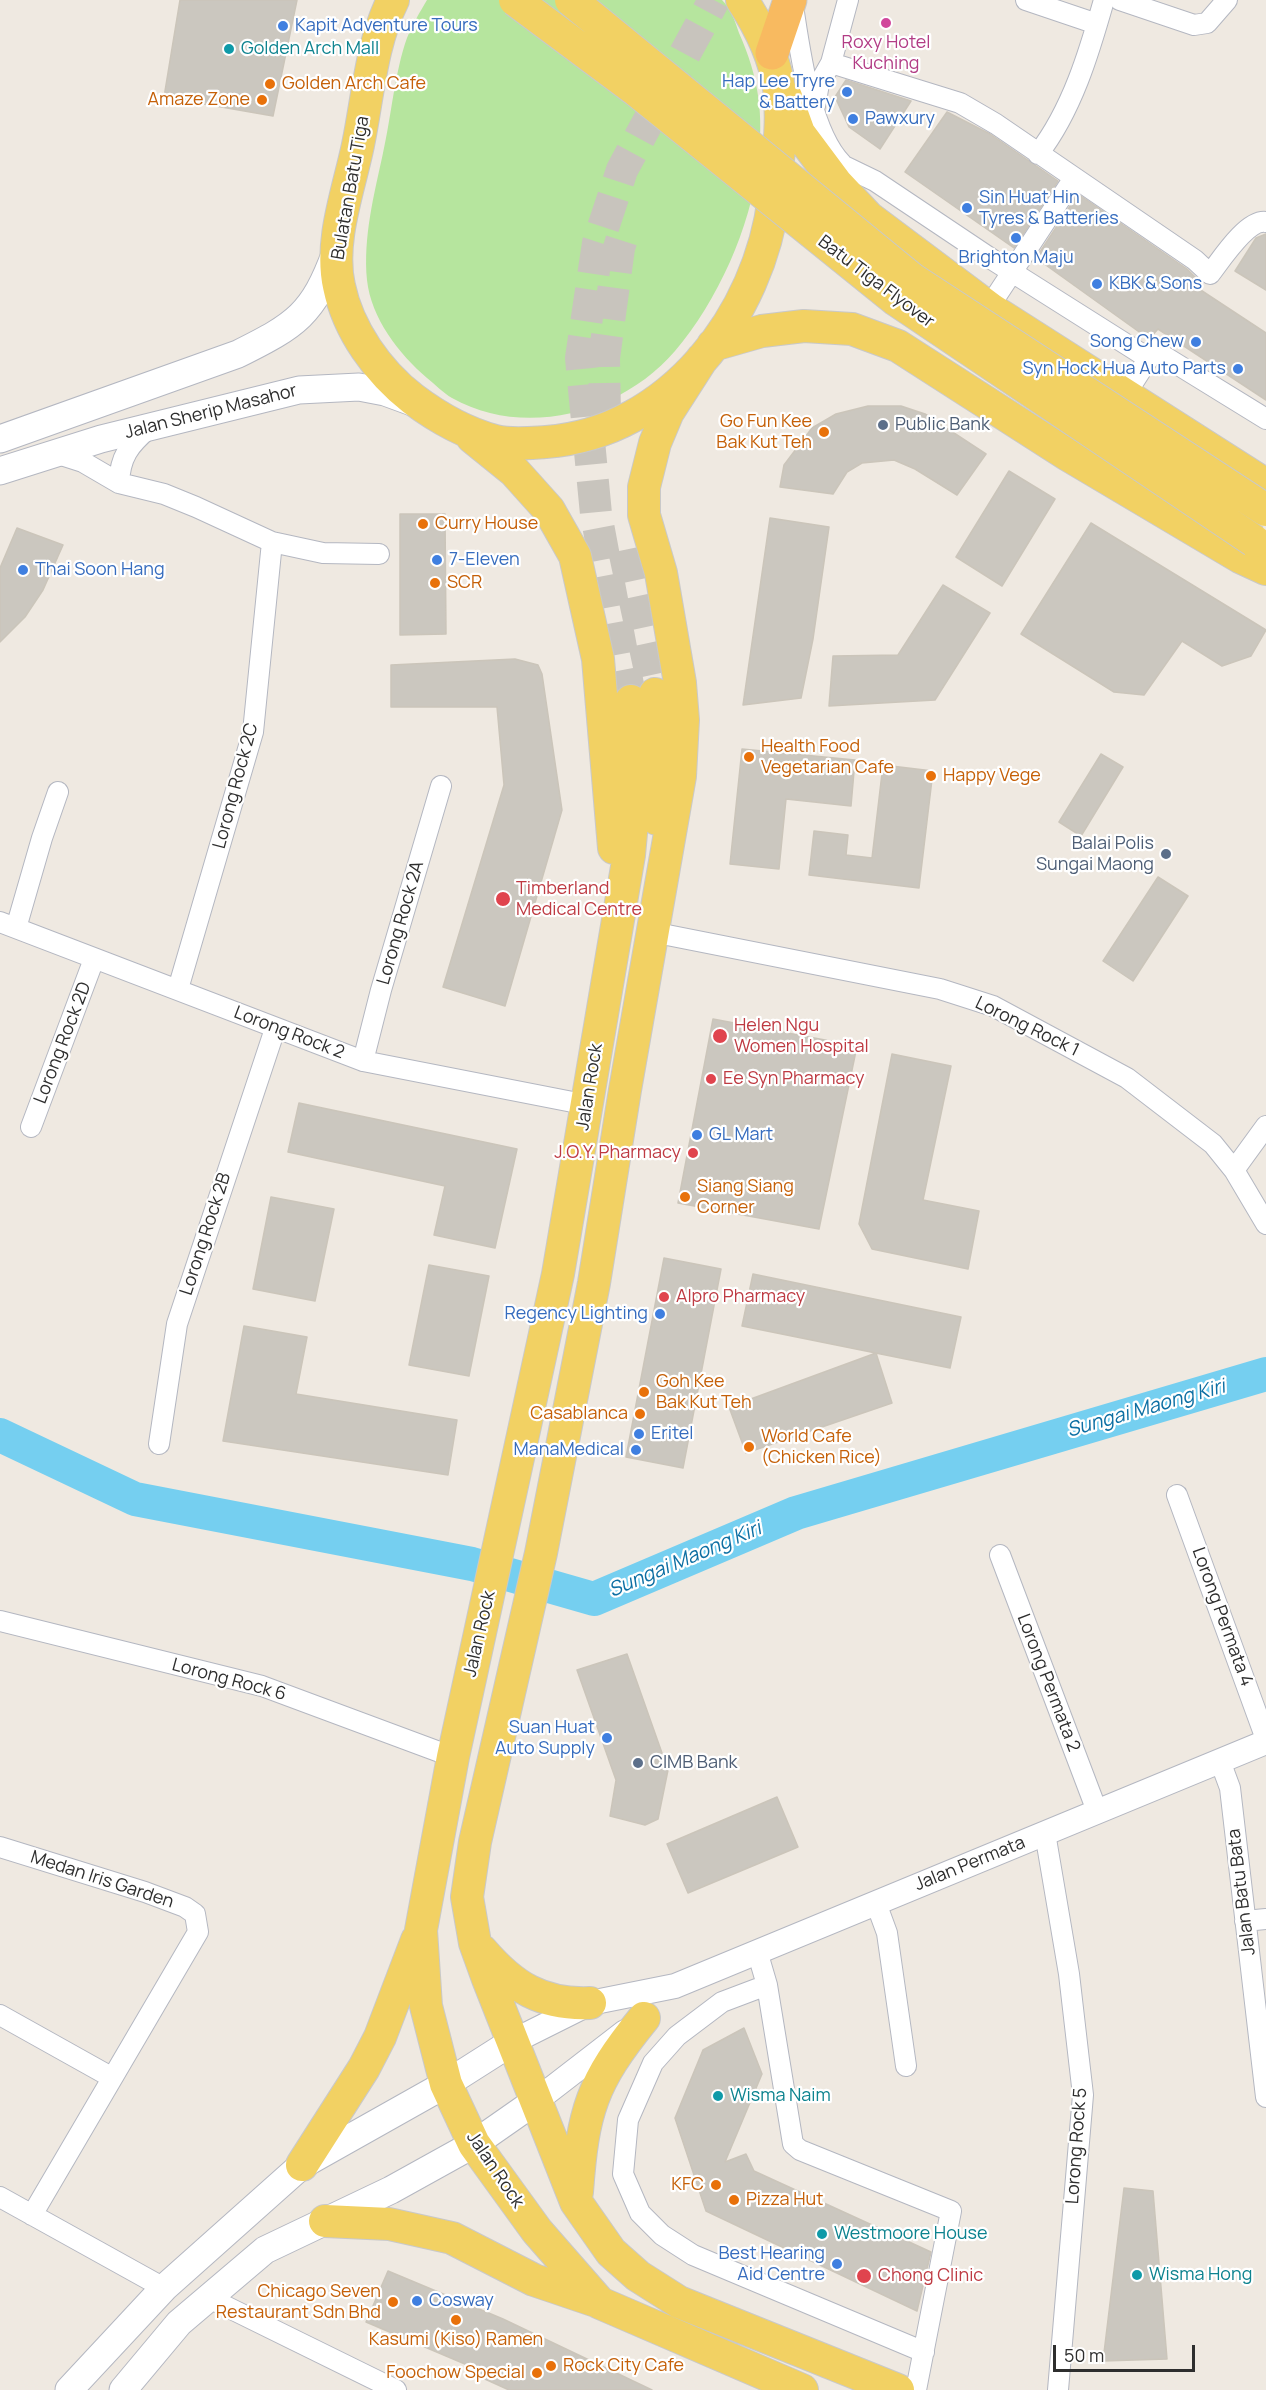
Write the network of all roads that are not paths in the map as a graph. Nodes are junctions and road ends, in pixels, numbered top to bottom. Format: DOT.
graph roads {
  1 [pos="376,0"];
  2 [pos="393,0"];
  3 [pos="515,0"];
  4 [pos="571,0"];
  5 [pos="741,0"];
  6 [pos="791,0"];
  7 [pos="848,0"];
  8 [pos="1026,0"];
  9 [pos="1104,0"];
  10 [pos="1120,0"];
  11 [pos="1227,0"];
  12 [pos="1097,24"];
  13 [pos="775,62"];
  14 [pos="373,63"];
  15 [pos="831,63"];
  16 [pos="814,106"];
  17 [pos="1038,154"];
  18 [pos="842,165"];
  19 [pos="1074,178"];
  20 [pos="1266,222"];
  21 [pos="890,234"];
  22 [pos="338,247"];
  23 [pos="1011,272"];
  24 [pos="989,307"];
  25 [pos="707,352"];
  26 [pos="1151,354"];
  27 [pos="1125,395"];
  28 [pos="424,407"];
  29 [pos="1266,419"];
  30 [pos="151,426"];
  31 [pos="460,428"];
  32 [pos="7,432"];
  33 [pos="55,453"];
  34 [pos="0,471"];
  35 [pos="119,483"];
  36 [pos="1266,485"];
  37 [pos="1266,510"];
  38 [pos="272,542"];
  39 [pos="1262,553"];
  40 [pos="379,554"];
  41 [pos="441,786"];
  42 [pos="58,792"];
  43 [pos="621,891"];
  44 [pos="8,925"];
  45 [pos="652,932"];
  46 [pos="94,958"];
  47 [pos="178,989"];
  48 [pos="274,1029"];
  49 [pos="363,1061"];
  50 [pos="588,1105"];
  51 [pos="31,1126"];
  52 [pos="1266,1126"];
  53 [pos="1234,1170"];
  54 [pos="1266,1224"];
  55 [pos="159,1444"];
  56 [pos="1177,1495"];
  57 [pos="1000,1555"];
  58 [pos="0,1621"];
  59 [pos="1266,1740"];
  60 [pos="453,1757"];
  61 [pos="1220,1761"];
  62 [pos="1097,1811"];
  63 [pos="1045,1833"];
  64 [pos="0,1847"];
  65 [pos="876,1903"];
  66 [pos="1266,1919"];
  67 [pos="1245,1921"];
  68 [pos="421,1930"];
  69 [pos="475,1943"];
  70 [pos="757,1951"];
  71 [pos="767,1984"];
  72 [pos="675,1986"];
  73 [pos="590,2003"];
  74 [pos="0,2015"];
  75 [pos="644,2018"];
  76 [pos="512,2042"];
  77 [pos="906,2066"];
  78 [pos="111,2077"];
  79 [pos="446,2084"];
  80 [pos="1266,2097"];
  81 [pos="537,2100"];
  82 [pos="474,2144"];
  83 [pos="302,2165"];
  84 [pos="0,2197"];
  85 [pos="576,2202"];
  86 [pos="32,2215"];
  87 [pos="325,2221"];
  88 [pos="164,2288"];
  89 [pos="207,2297"];
  90 [pos="600,2303"];
  91 [pos="924,2352"];
  92 [pos="69,2390"];
  93 [pos="123,2390"];
  94 [pos="396,2390"];
  95 [pos="802,2390"];
  96 [pos="898,2390"];
  97 [pos="916,2390"];
  98 [pos="1058,2390"];
  1 -- 14 [label="main road"];
  2 -- 14 [label="main road, Bulatan Batu Tiga"];
  3 -- 39 [label="main road, Batu Tiga Flyover, bridge"];
  4 -- 37 [label="main road, Batu Tiga Flyover, bridge"];
  5 -- 13 [label="main road, Bulatan Batu Tiga"];
  6 -- 13 [label="highway"];
  6 -- 16 [label="street"];
  7 -- 15 [label="street"];
  8 -- 12 [label="street"];
  9 -- 12 [label="street"];
  10 -- 11 [label="street"];
  12 -- 17 [label="street"];
  13 -- 21 [label="main road"];
  13 -- 25 [label="main road, Bulatan Batu Tiga"];
  14 -- 22 [label="main road, Bulatan Batu Tiga"];
  15 -- 16 [label="street"];
  15 -- 17 [label="street"];
  16 -- 18 [label="street"];
  17 -- 19 [label="street"];
  18 -- 21 [label="street"];
  18 -- 23 [label="street"];
  19 -- 20 [label="street"];
  19 -- 23 [label="street"];
  21 -- 24 [label="main road"];
  22 -- 28 [label="main road, Bulatan Batu Tiga"];
  22 -- 32 [label="main road, Jalan Sherip Masahor"];
  23 -- 24 [label="street"];
  23 -- 26 [label="street"];
  24 -- 27 [label="main road"];
  25 -- 31 [label="main road, Bulatan Batu Tiga"];
  25 -- 39 [label="main road"];
  25 -- 45 [label="main road, Jalan Rock"];
  26 -- 27 [label="street"];
  26 -- 29 [label="street"];
  27 -- 36 [label="main road"];
  28 -- 30 [label="main road, Jalan Sherip Masahor"];
  28 -- 31 [label="main road, Bulatan Batu Tiga"];
  30 -- 33 [label="main road, Jalan Sherip Masahor"];
  30 -- 35 [label="street"];
  31 -- 43 [label="main road"];
  33 -- 34 [label="main road, Jalan Sherip Masahor"];
  33 -- 35 [label="street"];
  35 -- 38 [label="street"];
  38 -- 40 [label="street"];
  38 -- 47 [label="street, Lorong Rock 2C"];
  41 -- 49 [label="street, Lorong Rock 2A"];
  42 -- 44 [label="street"];
  43 -- 45 [label="main road, Jalan Rock"];
  43 -- 50 [label="main road, Jalan Rock"];
  44 -- 46 [label="street, Lorong Rock 2"];
  45 -- 53 [label="street, Lorong Rock 1"];
  45 -- 69 [label="main road, Jalan Rock"];
  46 -- 47 [label="street, Lorong Rock 2"];
  46 -- 51 [label="street, Lorong Rock 2D"];
  47 -- 48 [label="street, Lorong Rock 2"];
  48 -- 49 [label="street, Lorong Rock 2"];
  48 -- 55 [label="street, Lorong Rock 2B"];
  49 -- 50 [label="street, Lorong Rock 2"];
  50 -- 60 [label="main road, Jalan Rock"];
  52 -- 53 [label="street"];
  53 -- 54 [label="street, Lorong Rock 1"];
  56 -- 59 [label="street, Lorong Permata 4"];
  57 -- 62 [label="street, Lorong Permata 2"];
  58 -- 60 [label="street, Lorong Rock 6"];
  59 -- 61 [label="street, Jalan Permata"];
  60 -- 68 [label="main road, Jalan Rock"];
  61 -- 62 [label="street, Jalan Permata"];
  61 -- 67 [label="street, Jalan Batu Bata"];
  62 -- 63 [label="street, Jalan Permata"];
  63 -- 65 [label="street, Jalan Permata"];
  63 -- 98 [label="street, Lorong Rock 5"];
  64 -- 78 [label="street, Medan Iris Garden"];
  65 -- 70 [label="street, Jalan Permata"];
  65 -- 77 [label="street"];
  66 -- 67 [label="street"];
  67 -- 80 [label="street, Jalan Batu Bata"];
  68 -- 79 [label="main road, Jalan Rock"];
  68 -- 83 [label="main road"];
  69 -- 73 [label="main road"];
  69 -- 76 [label="main road, Jalan Rock"];
  70 -- 71 [label="street"];
  70 -- 72 [label="street, Jalan Permata"];
  71 -- 91 [label="street"];
  71 -- 91 [label="street"];
  72 -- 73 [label="street"];
  72 -- 75 [label="street"];
  73 -- 76 [label="street"];
  74 -- 78 [label="street"];
  75 -- 81 [label="street"];
  75 -- 85 [label="main road"];
  76 -- 79 [label="main road"];
  76 -- 81 [label="main road, Jalan Rock"];
  78 -- 86 [label="street, Medan Iris Garden"];
  79 -- 82 [label="main road, Jalan Rock"];
  79 -- 83 [label="main road"];
  81 -- 82 [label="main road"];
  81 -- 85 [label="main road, Jalan Rock"];
  82 -- 87 [label="main road"];
  82 -- 90 [label="main road, Jalan Rock"];
  83 -- 88 [label="main road"];
  84 -- 86 [label="street"];
  85 -- 96 [label="main road, Jalan Rock"];
  86 -- 88 [label="street"];
  87 -- 89 [label="main road"];
  87 -- 90 [label="main road"];
  88 -- 92 [label="main road"];
  89 -- 93 [label="main road"];
  89 -- 94 [label="street"];
  90 -- 95 [label="main road, Jalan Rock"];
  91 -- 97 [label="street"];
}
